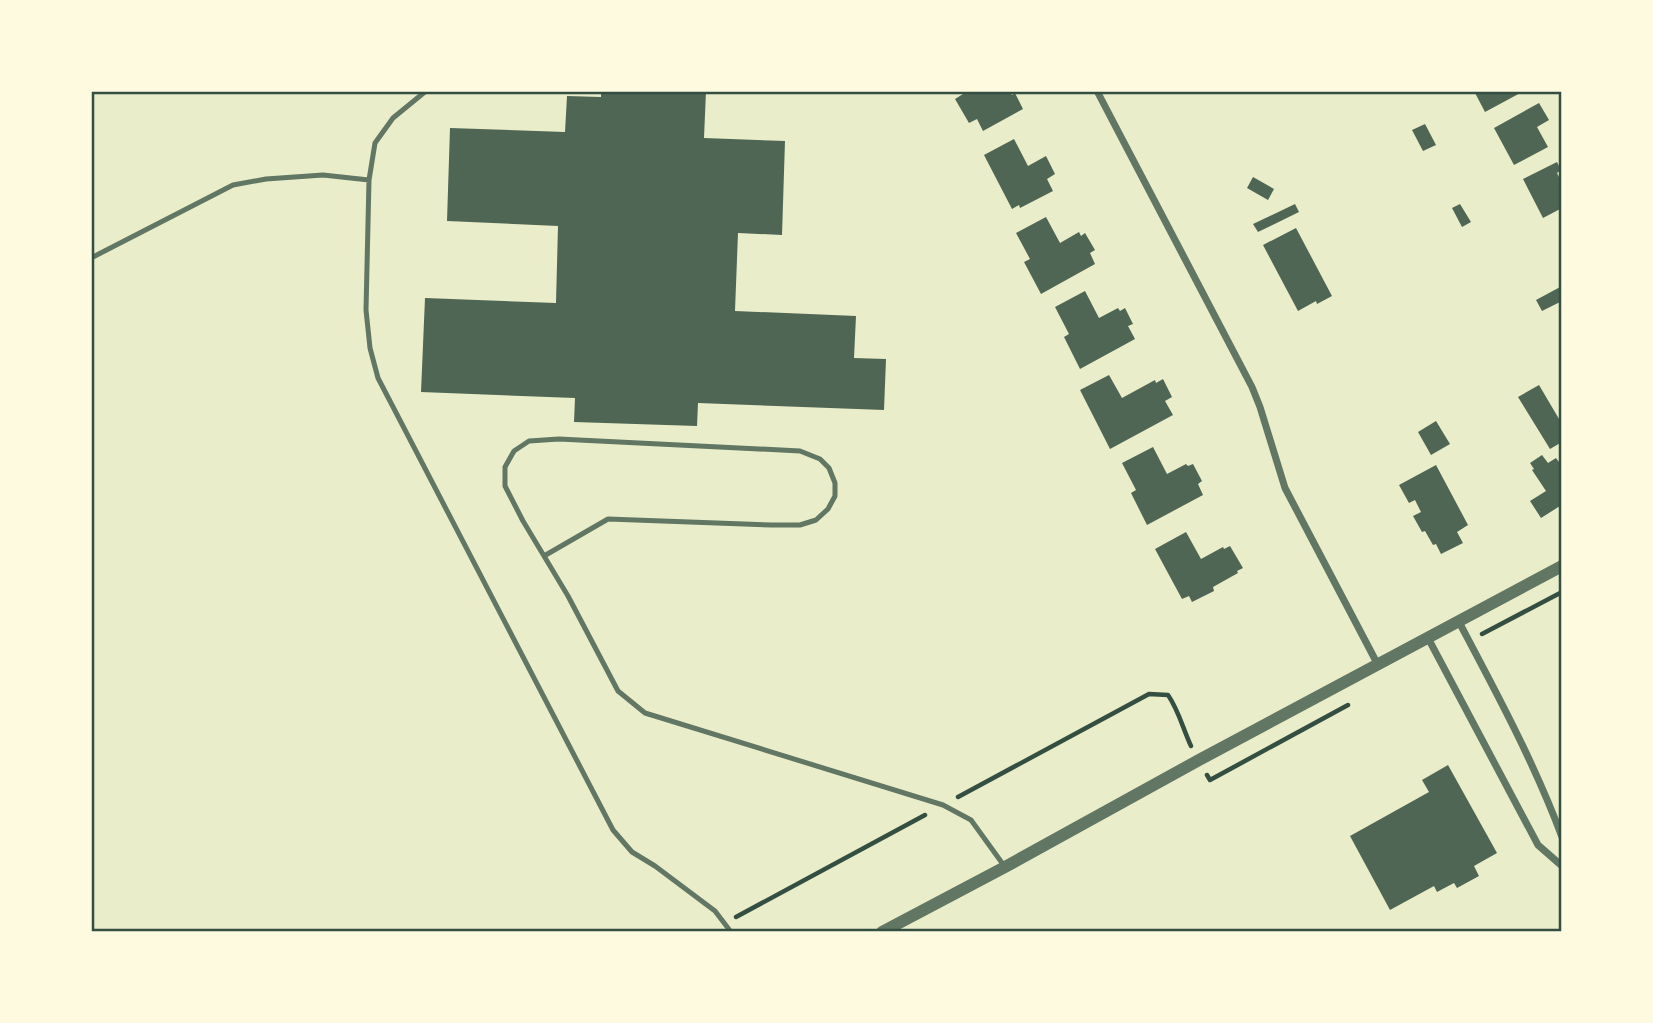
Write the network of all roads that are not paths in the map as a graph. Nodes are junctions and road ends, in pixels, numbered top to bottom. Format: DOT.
graph roads {
  1 [pos="426,91"];
  2 [pos="1097,91"];
  3 [pos="369,180"];
  4 [pos="91,258"];
  5 [pos="544,556"];
  6 [pos="1562,566"];
  7 [pos="1459,622"];
  8 [pos="1428,638"];
  9 [pos="1378,665"];
  10 [pos="1562,836"];
  11 [pos="1562,866"];
  12 [pos="1005,867"];
  13 [pos="731,932"];
  14 [pos="882,932"];
  1 -- 3 [label="lane"];
  2 -- 9 [label="street"];
  3 -- 4 [label="lane"];
  3 -- 13 [label="lane"];
  5 -- 5 [label="lane"];
  5 -- 12 [label="lane"];
  6 -- 7 [label="street"];
  7 -- 8 [label="street"];
  7 -- 10 [label="street"];
  8 -- 9 [label="street"];
  8 -- 11 [label="street"];
  9 -- 12 [label="street"];
  12 -- 14 [label="street"];
}
